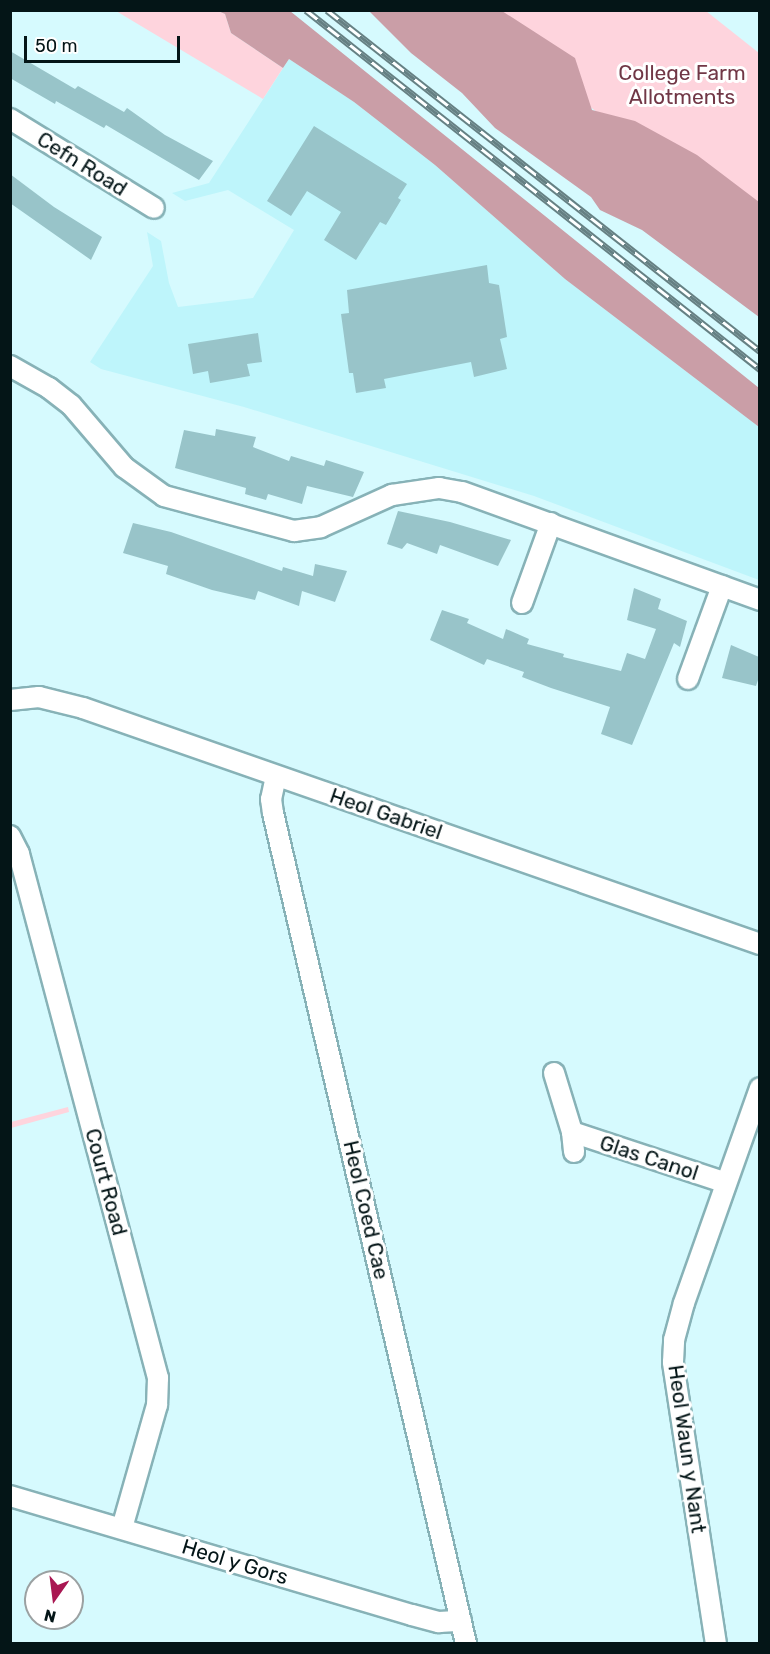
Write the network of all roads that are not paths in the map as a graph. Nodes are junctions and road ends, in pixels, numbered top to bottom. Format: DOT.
graph roads {
  1 [pos="10,119"];
  2 [pos="154,208"];
  3 [pos="10,366"];
  4 [pos="551,523"];
  5 [pos="722,586"];
  6 [pos="759,600"];
  7 [pos="522,603"];
  8 [pos="688,679"];
  9 [pos="10,700"];
  10 [pos="276,776"];
  11 [pos="10,836"];
  12 [pos="759,944"];
  13 [pos="554,1073"];
  14 [pos="759,1088"];
  15 [pos="726,1184"];
  16 [pos="10,1496"];
  17 [pos="122,1528"];
  18 [pos="461,1621"];
  19 [pos="466,1644"];
  20 [pos="716,1644"];
  1 -- 2 [label="street, Cefn Road"];
  3 -- 4 [label="street"];
  4 -- 5 [label="street"];
  4 -- 7 [label="street"];
  5 -- 6 [label="street"];
  5 -- 8 [label="street"];
  9 -- 10 [label="street, Heol Gabriel"];
  10 -- 12 [label="street, Heol Gabriel"];
  10 -- 18 [label="street, Heol Coed Cae"];
  11 -- 17 [label="street, Court Road"];
  13 -- 15 [label="street, Glas Canol"];
  14 -- 15 [label="street, Heol Waun y Nant"];
  15 -- 20 [label="street, Heol Waun y Nant"];
  16 -- 17 [label="street, Heol y Gors"];
  17 -- 18 [label="street, Heol y Gors"];
  18 -- 19 [label="street, Heol Coed Cae"];
}
